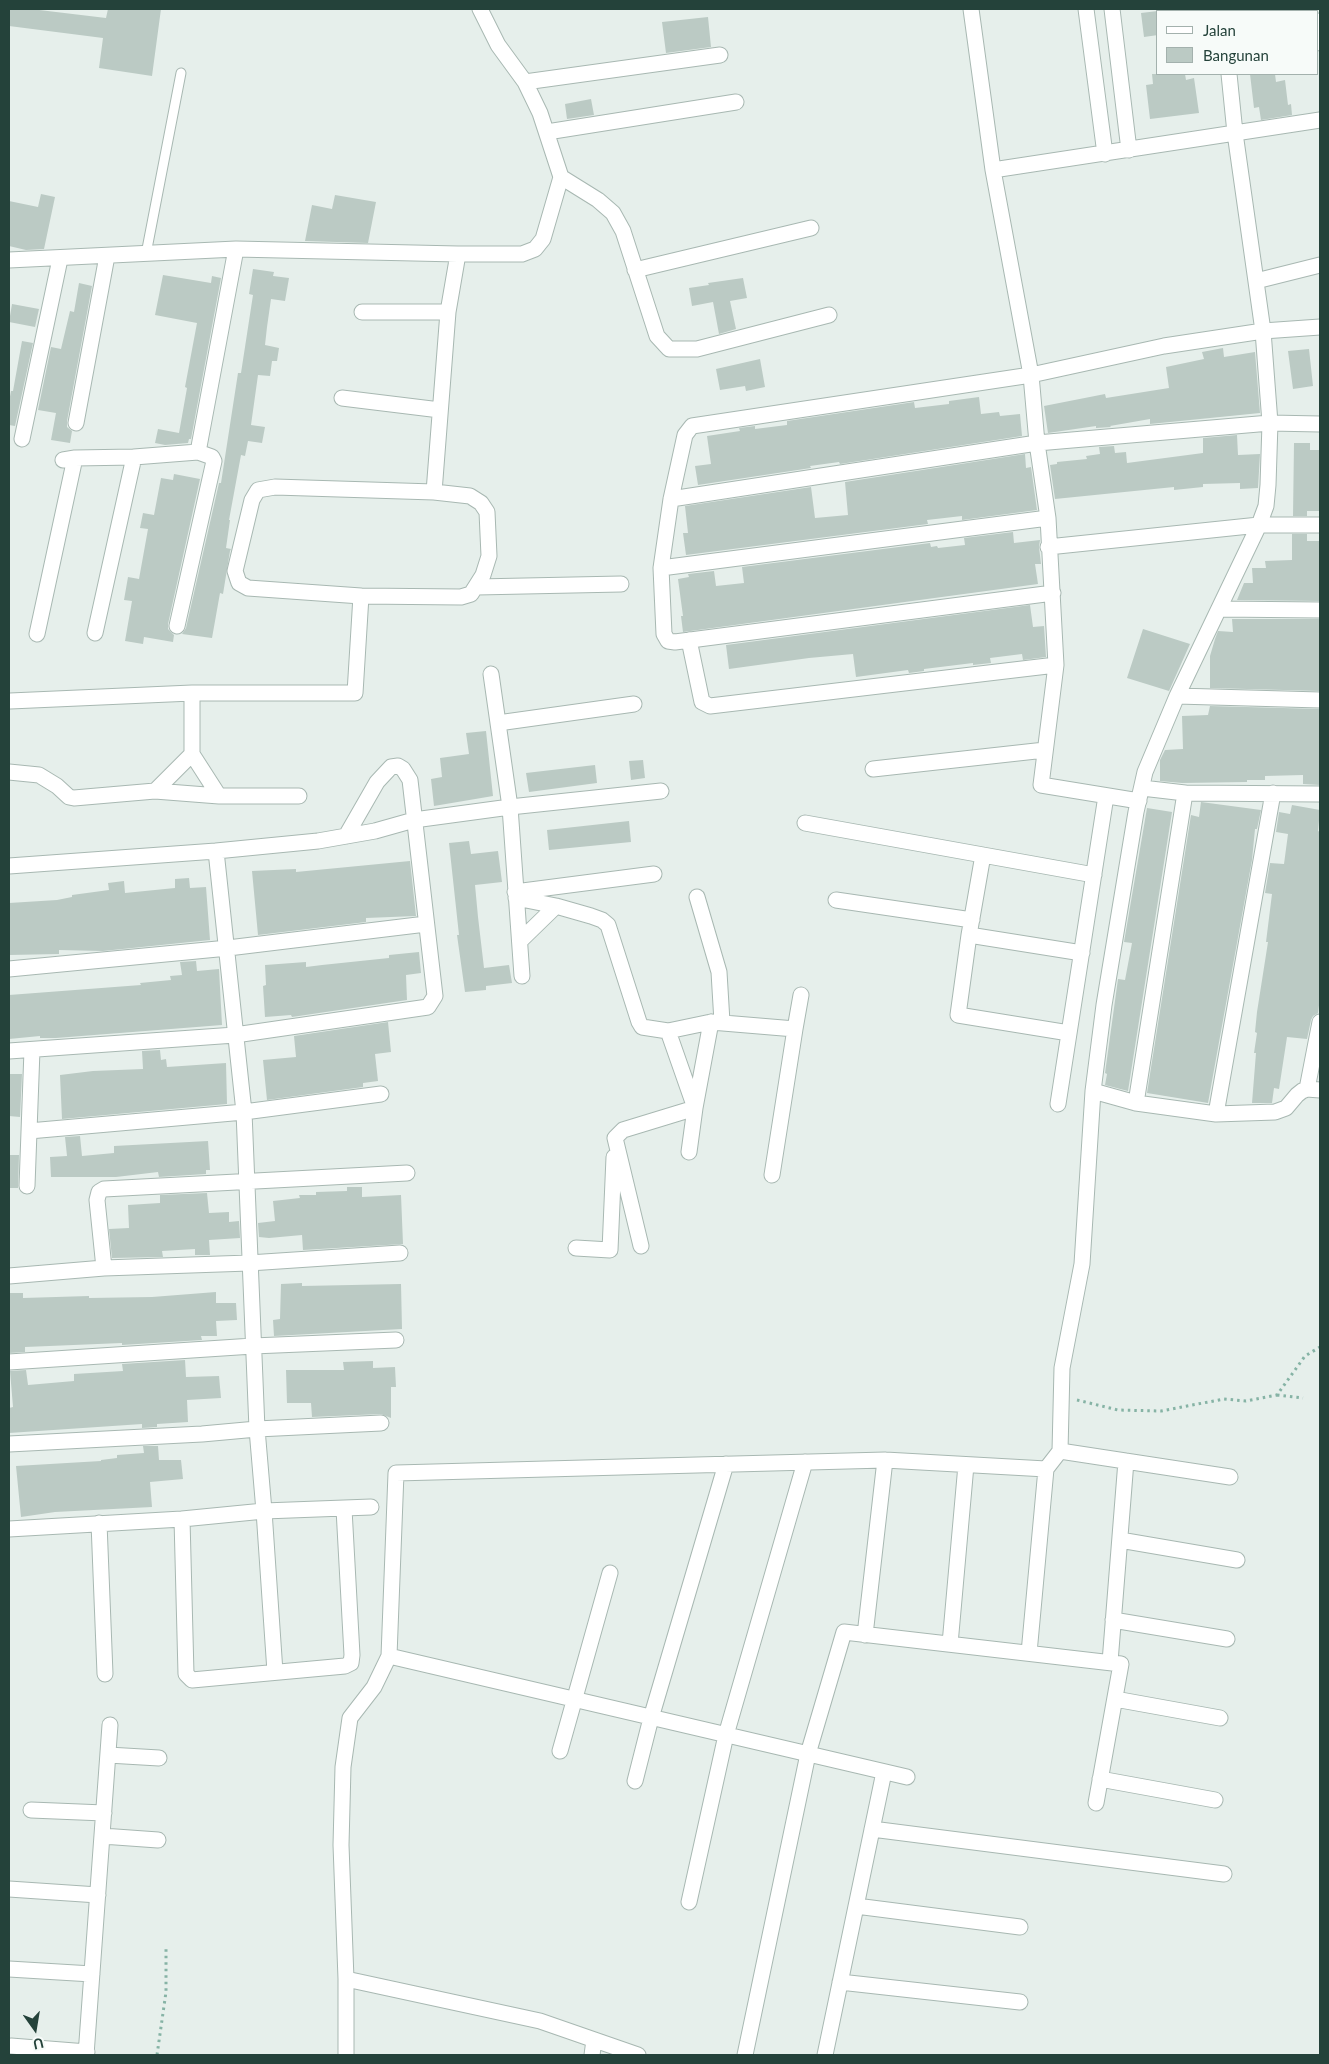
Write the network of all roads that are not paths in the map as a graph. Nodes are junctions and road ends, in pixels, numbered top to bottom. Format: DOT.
graph roads {
  1 [pos="480,9"];
  2 [pos="971,9"];
  3 [pos="1086,9"];
  4 [pos="1112,9"];
  5 [pos="720,55"];
  6 [pos="181,73"];
  7 [pos="1229,75"];
  8 [pos="525,82"];
  9 [pos="736,102"];
  10 [pos="1320,120"];
  11 [pos="548,132"];
  12 [pos="1235,133"];
  13 [pos="1129,150"];
  14 [pos="1105,154"];
  15 [pos="993,170"];
  16 [pos="561,177"];
  17 [pos="811,228"];
  18 [pos="236,249"];
  19 [pos="146,254"];
  20 [pos="458,254"];
  21 [pos="108,256"];
  22 [pos="60,259"];
  23 [pos="9,260"];
  24 [pos="1320,265"];
  25 [pos="635,270"];
  26 [pos="1256,281"];
  27 [pos="362,312"];
  28 [pos="448,312"];
  29 [pos="829,315"];
  30 [pos="1320,327"];
  31 [pos="1263,331"];
  32 [pos="1031,375"];
  33 [pos="342,398"];
  34 [pos="440,410"];
  35 [pos="1270,422"];
  36 [pos="76,423"];
  37 [pos="1320,424"];
  38 [pos="22,440"];
  39 [pos="1037,443"];
  40 [pos="198,452"];
  41 [pos="134,457"];
  42 [pos="434,492"];
  43 [pos="671,500"];
  44 [pos="1048,518"];
  45 [pos="1320,525"];
  46 [pos="1259,526"];
  47 [pos="1048,547"];
  48 [pos="661,568"];
  49 [pos="620,584"];
  50 [pos="477,587"];
  51 [pos="1053,593"];
  52 [pos="361,596"];
  53 [pos="1218,609"];
  54 [pos="1320,610"];
  55 [pos="177,626"];
  56 [pos="94,632"];
  57 [pos="37,634"];
  58 [pos="689,640"];
  59 [pos="1056,665"];
  60 [pos="491,674"];
  61 [pos="192,693"];
  62 [pos="1176,696"];
  63 [pos="1320,700"];
  64 [pos="10,701"];
  65 [pos="634,704"];
  66 [pos="498,723"];
  67 [pos="1045,750"];
  68 [pos="192,754"];
  69 [pos="873,770"];
  70 [pos="9,772"];
  71 [pos="154,791"];
  72 [pos="661,791"];
  73 [pos="1140,794"];
  74 [pos="1186,794"];
  75 [pos="1274,794"];
  76 [pos="1320,794"];
  77 [pos="219,796"];
  78 [pos="300,796"];
  79 [pos="1106,796"];
  80 [pos="510,807"];
  81 [pos="414,820"];
  82 [pos="805,823"];
  83 [pos="346,836"];
  84 [pos="216,851"];
  85 [pos="983,855"];
  86 [pos="9,866"];
  87 [pos="654,874"];
  88 [pos="1094,874"];
  89 [pos="516,895"];
  90 [pos="697,897"];
  91 [pos="836,900"];
  92 [pos="556,906"];
  93 [pos="972,920"];
  94 [pos="426,924"];
  95 [pos="969,935"];
  96 [pos="521,940"];
  97 [pos="228,948"];
  98 [pos="1082,953"];
  99 [pos="9,969"];
  100 [pos="522,976"];
  101 [pos="801,995"];
  102 [pos="717,1022"];
  103 [pos="1320,1022"];
  104 [pos="795,1029"];
  105 [pos="668,1031"];
  106 [pos="1069,1033"];
  107 [pos="235,1035"];
  108 [pos="32,1050"];
  109 [pos="9,1051"];
  110 [pos="1314,1089"];
  111 [pos="1093,1091"];
  112 [pos="381,1094"];
  113 [pos="1058,1104"];
  114 [pos="1136,1104"];
  115 [pos="695,1108"];
  116 [pos="244,1112"];
  117 [pos="1216,1114"];
  118 [pos="29,1131"];
  119 [pos="615,1138"];
  120 [pos="689,1152"];
  121 [pos="246,1173"];
  122 [pos="407,1173"];
  123 [pos="772,1175"];
  124 [pos="27,1186"];
  125 [pos="641,1246"];
  126 [pos="576,1248"];
  127 [pos="400,1253"];
  128 [pos="249,1263"];
  129 [pos="104,1268"];
  130 [pos="9,1276"];
  131 [pos="396,1340"];
  132 [pos="253,1346"];
  133 [pos="9,1362"];
  134 [pos="381,1423"];
  135 [pos="257,1429"];
  136 [pos="9,1444"];
  137 [pos="1060,1451"];
  138 [pos="885,1460"];
  139 [pos="1126,1461"];
  140 [pos="805,1462"];
  141 [pos="726,1464"];
  142 [pos="966,1465"];
  143 [pos="1046,1469"];
  144 [pos="1230,1477"];
  145 [pos="370,1508"];
  146 [pos="344,1509"];
  147 [pos="264,1511"];
  148 [pos="182,1519"];
  149 [pos="98,1523"];
  150 [pos="9,1528"];
  151 [pos="1120,1540"];
  152 [pos="1237,1560"];
  153 [pos="610,1573"];
  154 [pos="1113,1620"];
  155 [pos="866,1634"];
  156 [pos="1227,1639"];
  157 [pos="950,1644"];
  158 [pos="1029,1653"];
  159 [pos="389,1656"];
  160 [pos="1110,1662"];
  161 [pos="275,1672"];
  162 [pos="105,1674"];
  163 [pos="1115,1699"];
  164 [pos="574,1700"];
  165 [pos="651,1718"];
  166 [pos="1220,1718"];
  167 [pos="110,1725"];
  168 [pos="726,1735"];
  169 [pos="560,1751"];
  170 [pos="808,1754"];
  171 [pos="108,1755"];
  172 [pos="159,1758"];
  173 [pos="884,1772"];
  174 [pos="907,1777"];
  175 [pos="1100,1778"];
  176 [pos="635,1781"];
  177 [pos="1215,1800"];
  178 [pos="1096,1803"];
  179 [pos="31,1810"];
  180 [pos="104,1813"];
  181 [pos="872,1829"];
  182 [pos="102,1836"];
  183 [pos="158,1840"];
  184 [pos="1224,1874"];
  185 [pos="9,1889"];
  186 [pos="98,1895"];
  187 [pos="689,1902"];
  188 [pos="856,1906"];
  189 [pos="1020,1927"];
  190 [pos="9,1969"];
  191 [pos="92,1974"];
  192 [pos="346,1979"];
  193 [pos="840,1982"];
  194 [pos="1020,2002"];
  195 [pos="594,2040"];
  196 [pos="11,2046"];
  197 [pos="86,2054"];
  198 [pos="346,2055"];
  199 [pos="592,2055"];
  200 [pos="638,2055"];
  201 [pos="745,2055"];
  202 [pos="825,2055"];
  1 -- 8 [label="street"];
  2 -- 15 [label="street"];
  3 -- 14 [label="street"];
  4 -- 13 [label="street"];
  5 -- 8 [label="street"];
  6 -- 19 [label="lane"];
  7 -- 12 [label="street"];
  8 -- 11 [label="street"];
  9 -- 11 [label="street"];
  10 -- 12 [label="street"];
  11 -- 16 [label="street"];
  12 -- 13 [label="street"];
  12 -- 26 [label="street"];
  13 -- 14 [label="street"];
  14 -- 15 [label="street"];
  15 -- 32 [label="street"];
  16 -- 20 [label="street"];
  16 -- 25 [label="street"];
  17 -- 25 [label="street"];
  18 -- 19 [label="street"];
  18 -- 20 [label="street"];
  18 -- 40 [label="street"];
  19 -- 21 [label="street"];
  20 -- 28 [label="street"];
  21 -- 22 [label="street"];
  21 -- 36 [label="street"];
  22 -- 23 [label="street"];
  22 -- 38 [label="street"];
  24 -- 26 [label="street"];
  25 -- 29 [label="street"];
  26 -- 31 [label="street"];
  27 -- 28 [label="street"];
  28 -- 34 [label="street"];
  30 -- 31 [label="street"];
  31 -- 32 [label="street"];
  31 -- 35 [label="street"];
  32 -- 39 [label="street"];
  32 -- 43 [label="street"];
  33 -- 34 [label="street"];
  34 -- 42 [label="street"];
  35 -- 37 [label="street"];
  35 -- 39 [label="street"];
  35 -- 46 [label="street"];
  39 -- 43 [label="street"];
  39 -- 44 [label="street"];
  40 -- 41 [label="street"];
  40 -- 55 [label="street"];
  41 -- 56 [label="street"];
  41 -- 57 [label="street"];
  42 -- 50 [label="street"];
  42 -- 52 [label="street"];
  43 -- 48 [label="street"];
  44 -- 47 [label="street"];
  44 -- 48 [label="street"];
  45 -- 46 [label="street"];
  46 -- 47 [label="street"];
  46 -- 53 [label="street"];
  47 -- 51 [label="street"];
  48 -- 58 [label="street"];
  49 -- 50 [label="street"];
  50 -- 52 [label="street"];
  51 -- 58 [label="street"];
  51 -- 59 [label="street"];
  52 -- 61 [label="street"];
  53 -- 54 [label="street"];
  53 -- 62 [label="street"];
  58 -- 59 [label="street"];
  59 -- 67 [label="street"];
  60 -- 66 [label="street"];
  61 -- 64 [label="street"];
  61 -- 68 [label="street"];
  62 -- 63 [label="street"];
  62 -- 73 [label="street"];
  65 -- 66 [label="street"];
  66 -- 80 [label="street"];
  67 -- 69 [label="street"];
  67 -- 79 [label="street"];
  68 -- 71 [label="street"];
  68 -- 77 [label="street"];
  70 -- 71 [label="street"];
  71 -- 77 [label="street"];
  72 -- 80 [label="street"];
  73 -- 74 [label="street"];
  73 -- 79 [label="street"];
  73 -- 111 [label="street"];
  74 -- 75 [label="street"];
  74 -- 114 [label="street"];
  75 -- 76 [label="street"];
  75 -- 117 [label="street"];
  77 -- 78 [label="street"];
  79 -- 88 [label="street"];
  80 -- 81 [label="street"];
  80 -- 89 [label="street"];
  81 -- 83 [label="street"];
  81 -- 83 [label="street"];
  81 -- 94 [label="street"];
  82 -- 85 [label="street"];
  83 -- 84 [label="street"];
  84 -- 86 [label="street"];
  84 -- 97 [label="street"];
  85 -- 88 [label="street"];
  85 -- 93 [label="street"];
  87 -- 89 [label="street"];
  88 -- 98 [label="street"];
  89 -- 92 [label="street"];
  89 -- 96 [label="street"];
  90 -- 102 [label="street"];
  91 -- 93 [label="street"];
  92 -- 96 [label="street"];
  92 -- 105 [label="street"];
  93 -- 95 [label="street"];
  94 -- 97 [label="street"];
  94 -- 107 [label="street"];
  95 -- 98 [label="street"];
  95 -- 106 [label="street"];
  96 -- 100 [label="street"];
  97 -- 99 [label="street"];
  97 -- 107 [label="street"];
  98 -- 106 [label="street"];
  101 -- 104 [label="street"];
  102 -- 104 [label="street"];
  102 -- 105 [label="street"];
  102 -- 115 [label="street"];
  103 -- 110 [label="street"];
  104 -- 123 [label="street"];
  105 -- 115 [label="street"];
  106 -- 113 [label="street"];
  107 -- 108 [label="street"];
  107 -- 116 [label="street"];
  108 -- 109 [label="street"];
  108 -- 118 [label="street"];
  110 -- 117 [label="street"];
  111 -- 114 [label="street"];
  111 -- 137 [label="street"];
  112 -- 116 [label="street"];
  114 -- 117 [label="street"];
  115 -- 119 [label="street"];
  115 -- 120 [label="street"];
  116 -- 118 [label="street"];
  116 -- 121 [label="street"];
  118 -- 124 [label="street"];
  119 -- 125 [label="street"];
  119 -- 126 [label="street"];
  121 -- 122 [label="street"];
  121 -- 128 [label="street"];
  121 -- 129 [label="street"];
  127 -- 128 [label="street"];
  128 -- 129 [label="street"];
  128 -- 132 [label="street"];
  129 -- 130 [label="street"];
  131 -- 132 [label="street"];
  132 -- 133 [label="street"];
  132 -- 135 [label="street"];
  134 -- 135 [label="street"];
  135 -- 136 [label="street"];
  135 -- 147 [label="street"];
  137 -- 139 [label="street"];
  137 -- 143 [label="street"];
  138 -- 140 [label="street"];
  138 -- 142 [label="street"];
  138 -- 155 [label="street"];
  139 -- 144 [label="street"];
  139 -- 151 [label="street"];
  140 -- 141 [label="street"];
  140 -- 168 [label="street"];
  141 -- 159 [label="street"];
  141 -- 165 [label="street"];
  142 -- 143 [label="street"];
  142 -- 157 [label="street"];
  143 -- 158 [label="street"];
  145 -- 146 [label="street"];
  146 -- 147 [label="street"];
  146 -- 161 [label="street"];
  147 -- 148 [label="street"];
  147 -- 161 [label="street"];
  148 -- 149 [label="street"];
  148 -- 161 [label="street"];
  149 -- 150 [label="street"];
  149 -- 162 [label="street"];
  151 -- 152 [label="street"];
  151 -- 154 [label="street"];
  153 -- 164 [label="street"];
  154 -- 156 [label="street"];
  154 -- 160 [label="street"];
  155 -- 157 [label="street"];
  155 -- 170 [label="street"];
  157 -- 158 [label="street"];
  158 -- 160 [label="street"];
  159 -- 164 [label="street"];
  159 -- 192 [label="street"];
  160 -- 163 [label="street"];
  163 -- 166 [label="street"];
  163 -- 175 [label="street"];
  164 -- 165 [label="street"];
  164 -- 169 [label="street"];
  165 -- 168 [label="street"];
  165 -- 176 [label="street"];
  167 -- 171 [label="street"];
  168 -- 170 [label="street"];
  168 -- 187 [label="street"];
  170 -- 173 [label="street"];
  170 -- 201 [label="street"];
  171 -- 172 [label="street"];
  171 -- 180 [label="street"];
  173 -- 174 [label="street"];
  173 -- 181 [label="street"];
  175 -- 177 [label="street"];
  175 -- 178 [label="street"];
  179 -- 180 [label="street"];
  180 -- 182 [label="street"];
  181 -- 184 [label="street"];
  181 -- 188 [label="street"];
  182 -- 183 [label="street"];
  182 -- 186 [label="street"];
  185 -- 186 [label="street"];
  186 -- 191 [label="street"];
  188 -- 189 [label="street"];
  188 -- 193 [label="street"];
  190 -- 191 [label="street"];
  191 -- 197 [label="street"];
  192 -- 195 [label="street"];
  192 -- 198 [label="street"];
  193 -- 194 [label="street"];
  193 -- 202 [label="street"];
  195 -- 199 [label="street"];
  195 -- 200 [label="street"];
  196 -- 197 [label="street"];
}
